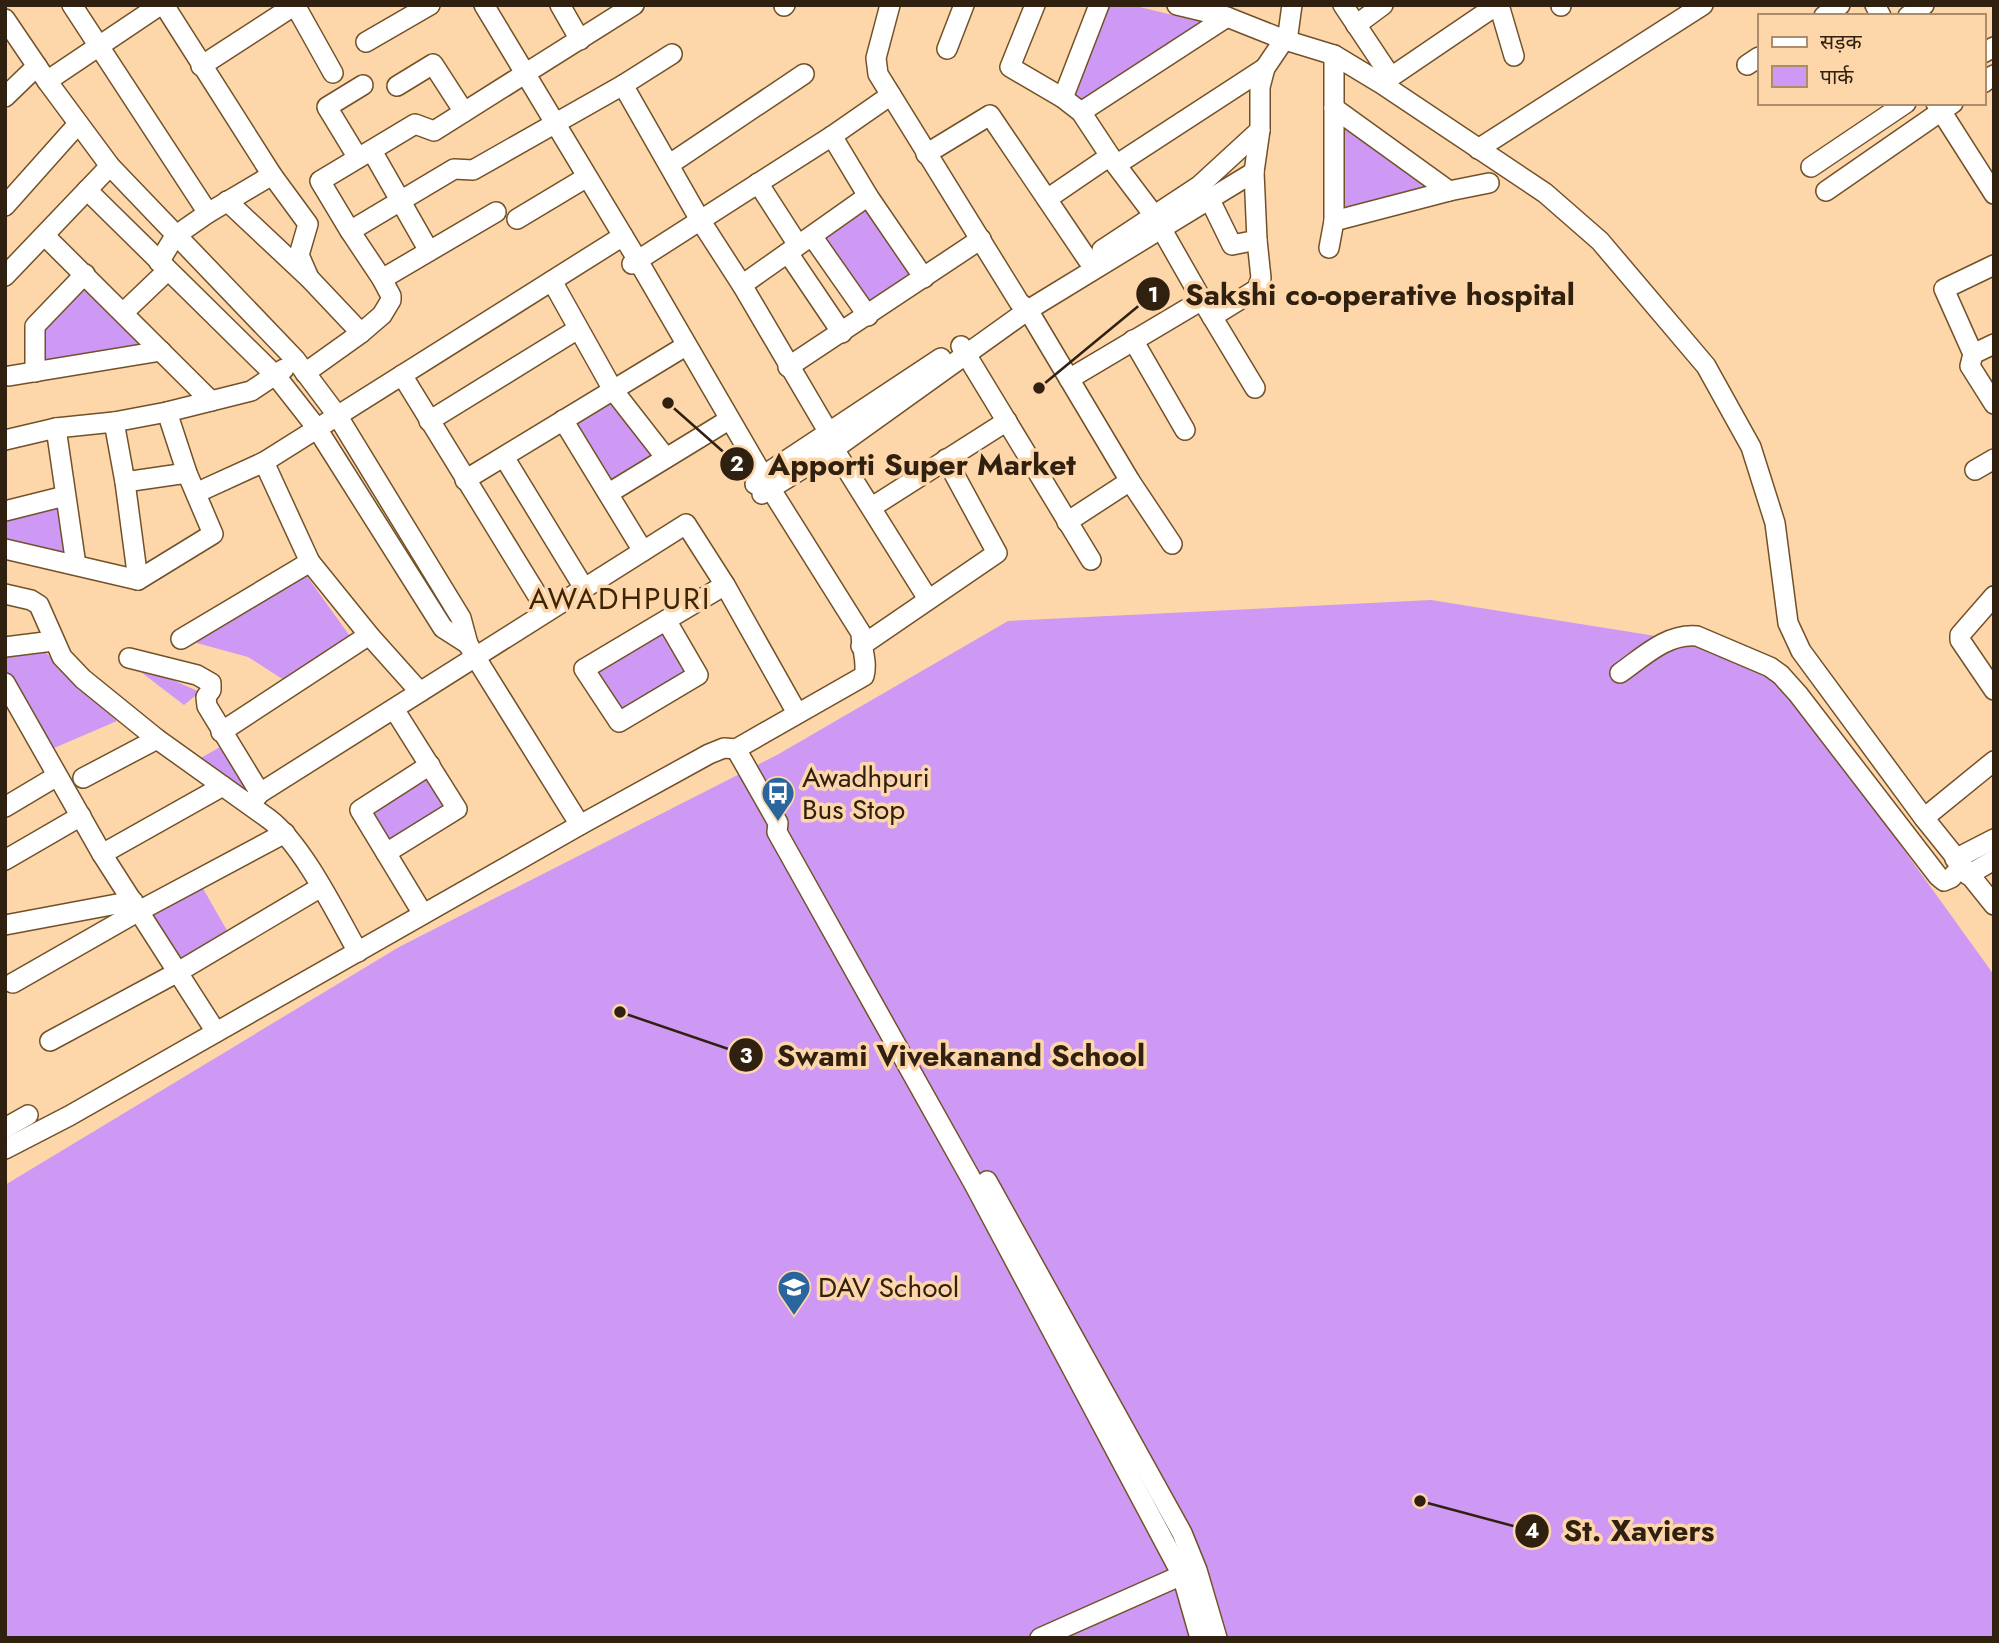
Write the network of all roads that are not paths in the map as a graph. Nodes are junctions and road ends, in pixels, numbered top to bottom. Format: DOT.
graph roads {
  1 [pos="72,5"];
  2 [pos="162,5"];
  3 [pos="295,5"];
  4 [pos="430,5"];
  5 [pos="476,5"];
  6 [pos="484,5"];
  7 [pos="560,5"];
  8 [pos="634,5"];
  9 [pos="890,5"];
  10 [pos="964,5"];
  11 [pos="1035,5"];
  12 [pos="1099,5"];
  13 [pos="1177,5"];
  14 [pos="1292,5"];
  15 [pos="1343,5"];
  16 [pos="1383,5"];
  17 [pos="1498,5"];
  18 [pos="1703,5"];
  19 [pos="1227,17"];
  20 [pos="5,19"];
  21 [pos="1356,25"];
  22 [pos="580,40"];
  23 [pos="1285,40"];
  24 [pos="366,42"];
  25 [pos="99,45"];
  26 [pos="947,49"];
  27 [pos="672,54"];
  28 [pos="1334,55"];
  29 [pos="1514,56"];
  30 [pos="201,66"];
  31 [pos="1265,68"];
  32 [pos="333,73"];
  33 [pos="42,74"];
  34 [pos="804,74"];
  35 [pos="522,77"];
  36 [pos="1387,80"];
  37 [pos="363,85"];
  38 [pos="623,85"];
  39 [pos="397,86"];
  40 [pos="891,95"];
  41 [pos="5,97"];
  42 [pos="1063,98"];
  43 [pos="1903,105"];
  44 [pos="1943,106"];
  45 [pos="1334,108"];
  46 [pos="464,112"];
  47 [pos="1081,112"];
  48 [pos="78,124"];
  49 [pos="553,124"];
  50 [pos="1260,130"];
  51 [pos="832,135"];
  52 [pos="1478,149"];
  53 [pos="926,154"];
  54 [pos="365,155"];
  55 [pos="1113,161"];
  56 [pos="670,164"];
  57 [pos="110,166"];
  58 [pos="1811,167"];
  59 [pos="1254,172"];
  60 [pos="272,175"];
  61 [pos="582,180"];
  62 [pos="758,183"];
  63 [pos="1489,183"];
  64 [pos="87,190"];
  65 [pos="1449,191"];
  66 [pos="1826,191"];
  67 [pos="1204,192"];
  68 [pos="1994,194"];
  69 [pos="868,196"];
  70 [pos="1047,199"];
  71 [pos="399,200"];
  72 [pos="228,201"];
  73 [pos="5,206"];
  74 [pos="208,212"];
  75 [pos="496,212"];
  76 [pos="517,219"];
  77 [pos="700,220"];
  78 [pos="1157,221"];
  79 [pos="1334,221"];
  80 [pos="350,231"];
  81 [pos="45,236"];
  82 [pos="175,236"];
  83 [pos="620,238"];
  84 [pos="981,239"];
  85 [pos="1257,240"];
  86 [pos="799,245"];
  87 [pos="1329,248"];
  88 [pos="429,251"];
  89 [pos="1088,260"];
  90 [pos="635,261"];
  91 [pos="1994,265"];
  92 [pos="163,266"];
  93 [pos="85,274"];
  94 [pos="5,276"];
  95 [pos="309,278"];
  96 [pos="924,278"];
  97 [pos="382,279"];
  98 [pos="552,281"];
  99 [pos="742,285"];
  100 [pos="1024,306"];
  101 [pos="1207,309"];
  102 [pos="124,312"];
  103 [pos="868,316"];
  104 [pos="578,329"];
  105 [pos="361,333"];
  106 [pos="842,333"];
  107 [pos="1133,340"];
  108 [pos="1994,344"];
  109 [pos="679,350"];
  110 [pos="160,351"];
  111 [pos="963,351"];
  112 [pos="1973,354"];
  113 [pos="300,366"];
  114 [pos="788,367"];
  115 [pos="34,372"];
  116 [pos="402,375"];
  117 [pos="9,376"];
  118 [pos="276,376"];
  119 [pos="1069,379"];
  120 [pos="1255,387"];
  121 [pos="613,390"];
  122 [pos="211,401"];
  123 [pos="1994,404"];
  124 [pos="167,412"];
  125 [pos="337,415"];
  126 [pos="563,420"];
  127 [pos="429,421"];
  128 [pos="1007,421"];
  129 [pos="114,422"];
  130 [pos="722,424"];
  131 [pos="316,427"];
  132 [pos="56,428"];
  133 [pos="1185,430"];
  134 [pos="5,440"];
  135 [pos="831,441"];
  136 [pos="504,457"];
  137 [pos="666,458"];
  138 [pos="946,459"];
  139 [pos="1994,460"];
  140 [pos="264,462"];
  141 [pos="1975,470"];
  142 [pos="187,473"];
  143 [pos="465,480"];
  144 [pos="1130,481"];
  145 [pos="125,482"];
  146 [pos="763,485"];
  147 [pos="196,493"];
  148 [pos="609,493"];
  149 [pos="65,496"];
  150 [pos="872,508"];
  151 [pos="5,511"];
  152 [pos="1067,522"];
  153 [pos="1172,544"];
  154 [pos="5,549"];
  155 [pos="643,551"];
  156 [pos="1091,561"];
  157 [pos="310,562"];
  158 [pos="76,565"];
  159 [pos="138,580"];
  160 [pos="725,584"];
  161 [pos="584,588"];
  162 [pos="5,594"];
  163 [pos="1994,596"];
  164 [pos="928,599"];
  165 [pos="547,611"];
  166 [pos="666,620"];
  167 [pos="369,635"];
  168 [pos="181,639"];
  169 [pos="54,641"];
  170 [pos="861,646"];
  171 [pos="5,647"];
  172 [pos="472,651"];
  173 [pos="128,658"];
  174 [pos="1620,673"];
  175 [pos="5,683"];
  176 [pos="1994,691"];
  177 [pos="420,692"];
  178 [pos="394,709"];
  179 [pos="797,713"];
  180 [pos="222,732"];
  181 [pos="157,739"];
  182 [pos="736,749"];
  183 [pos="1994,761"];
  184 [pos="430,765"];
  185 [pos="57,776"];
  186 [pos="83,778"];
  187 [pos="223,786"];
  188 [pos="255,799"];
  189 [pos="7,801"];
  190 [pos="81,816"];
  191 [pos="1924,818"];
  192 [pos="778,823"];
  193 [pos="580,824"];
  194 [pos="285,833"];
  195 [pos="1994,839"];
  196 [pos="386,853"];
  197 [pos="102,854"];
  198 [pos="5,860"];
  199 [pos="1994,860"];
  200 [pos="1961,867"];
  201 [pos="321,887"];
  202 [pos="1994,905"];
  203 [pos="136,906"];
  204 [pos="423,914"];
  205 [pos="5,925"];
  206 [pos="358,952"];
  207 [pos="178,972"];
  208 [pos="13,983"];
  209 [pos="216,1032"];
  210 [pos="50,1041"];
  211 [pos="28,1115"];
  212 [pos="5,1128"];
  213 [pos="5,1149"];
  214 [pos="1182,1575"];
  215 [pos="1201,1611"];
  216 [pos="1040,1638"];
  217 [pos="1199,1638"];
  218 [pos="1217,1638"];
  1 -- 25 [label="street"];
  2 -- 25 [label="street"];
  2 -- 30 [label="street"];
  3 -- 30 [label="street"];
  3 -- 32 [label="street"];
  4 -- 24 [label="street"];
  5 -- 35 [label="street"];
  6 -- 35 [label="street"];
  7 -- 22 [label="street"];
  8 -- 22 [label="street"];
  9 -- 40 [label="street"];
  10 -- 26 [label="street"];
  11 -- 42 [label="street"];
  12 -- 42 [label="street"];
  13 -- 19 [label="street"];
  14 -- 23 [label="street"];
  15 -- 21 [label="street"];
  16 -- 21 [label="street"];
  17 -- 29 [label="street"];
  17 -- 36 [label="street"];
  18 -- 52 [label="street"];
  19 -- 23 [label="street"];
  19 -- 47 [label="street"];
  20 -- 33 [label="street"];
  21 -- 36 [label="street"];
  22 -- 35 [label="street"];
  23 -- 28 [label="street"];
  23 -- 31 [label="street"];
  25 -- 33 [label="street"];
  25 -- 74 [label="street"];
  27 -- 38 [label="street"];
  28 -- 36 [label="street"];
  28 -- 45 [label="street"];
  30 -- 60 [label="street"];
  31 -- 50 [label="street"];
  31 -- 55 [label="street"];
  33 -- 41 [label="street"];
  33 -- 48 [label="street"];
  34 -- 56 [label="street"];
  35 -- 46 [label="street"];
  35 -- 49 [label="street"];
  36 -- 52 [label="street"];
  37 -- 54 [label="street"];
  38 -- 49 [label="street"];
  38 -- 56 [label="street"];
  39 -- 46 [label="street"];
  40 -- 51 [label="street"];
  40 -- 53 [label="street"];
  42 -- 47 [label="street"];
  43 -- 58 [label="street"];
  44 -- 66 [label="street"];
  44 -- 68 [label="street"];
  45 -- 65 [label="street"];
  45 -- 79 [label="street"];
  46 -- 54 [label="street"];
  47 -- 55 [label="street"];
  48 -- 57 [label="street"];
  48 -- 73 [label="street"];
  49 -- 61 [label="street"];
  49 -- 71 [label="street"];
  49 -- 83 [label="street"];
  50 -- 59 [label="street"];
  50 -- 67 [label="street"];
  51 -- 62 [label="street"];
  51 -- 69 [label="street"];
  52 -- 191 [label="street"];
  53 -- 70 [label="street"];
  53 -- 84 [label="street"];
  54 -- 71 [label="street"];
  54 -- 80 [label="street"];
  55 -- 70 [label="street"];
  55 -- 78 [label="street"];
  56 -- 77 [label="street"];
  57 -- 64 [label="street"];
  57 -- 82 [label="street"];
  59 -- 67 [label="street"];
  59 -- 85 [label="street"];
  60 -- 72 [label="street"];
  60 -- 95 [label="street"];
  61 -- 76 [label="street"];
  61 -- 83 [label="street"];
  62 -- 77 [label="street"];
  62 -- 86 [label="street"];
  63 -- 65 [label="street"];
  64 -- 81 [label="street"];
  64 -- 92 [label="street"];
  65 -- 79 [label="street"];
  67 -- 78 [label="street"];
  67 -- 85 [label="street"];
  69 -- 86 [label="street"];
  69 -- 96 [label="street"];
  70 -- 89 [label="street"];
  71 -- 80 [label="street"];
  71 -- 88 [label="street"];
  72 -- 74 [label="street"];
  72 -- 95 [label="street"];
  74 -- 82 [label="street"];
  75 -- 88 [label="street"];
  77 -- 90 [label="street"];
  77 -- 99 [label="street"];
  78 -- 89 [label="street"];
  78 -- 100 [label="street"];
  78 -- 101 [label="street"];
  79 -- 87 [label="street"];
  80 -- 97 [label="street"];
  81 -- 93 [label="street"];
  81 -- 94 [label="street"];
  82 -- 92 [label="street"];
  82 -- 113 [label="street"];
  83 -- 90 [label="street"];
  83 -- 98 [label="street"];
  84 -- 96 [label="street"];
  84 -- 100 [label="street"];
  85 -- 101 [label="street"];
  86 -- 99 [label="street"];
  86 -- 103 [label="street"];
  86 -- 106 [label="street"];
  88 -- 97 [label="street"];
  89 -- 100 [label="street"];
  90 -- 109 [label="street"];
  90 -- 146 [label="street"];
  91 -- 112 [label="street"];
  92 -- 102 [label="street"];
  92 -- 118 [label="street"];
  93 -- 102 [label="street"];
  93 -- 115 [label="street"];
  95 -- 105 [label="street"];
  96 -- 103 [label="street"];
  97 -- 105 [label="street"];
  98 -- 104 [label="street"];
  98 -- 116 [label="street"];
  99 -- 114 [label="street"];
  100 -- 111 [label="street"];
  100 -- 119 [label="street"];
  101 -- 107 [label="street"];
  101 -- 120 [label="street"];
  102 -- 110 [label="street"];
  103 -- 106 [label="street"];
  104 -- 121 [label="street"];
  104 -- 127 [label="street"];
  105 -- 113 [label="street"];
  106 -- 114 [label="street"];
  107 -- 119 [label="street"];
  107 -- 133 [label="street"];
  108 -- 112 [label="street"];
  109 -- 121 [label="street"];
  109 -- 130 [label="street"];
  110 -- 115 [label="street"];
  110 -- 122 [label="street"];
  111 -- 128 [label="street"];
  111 -- 135 [label="street"];
  112 -- 123 [label="street"];
  113 -- 118 [label="street"];
  113 -- 125 [label="street"];
  114 -- 135 [label="street"];
  115 -- 117 [label="street"];
  116 -- 125 [label="street"];
  116 -- 127 [label="street"];
  118 -- 122 [label="street"];
  118 -- 131 [label="street"];
  119 -- 144 [label="street"];
  121 -- 126 [label="street"];
  121 -- 137 [label="street"];
  122 -- 124 [label="street"];
  124 -- 129 [label="street"];
  124 -- 142 [label="street"];
  125 -- 131 [label="street"];
  125 -- 172 [label="street"];
  126 -- 136 [label="street"];
  126 -- 148 [label="street"];
  127 -- 143 [label="street"];
  128 -- 138 [label="street"];
  128 -- 152 [label="street"];
  129 -- 132 [label="street"];
  129 -- 145 [label="street"];
  130 -- 137 [label="street"];
  130 -- 146 [label="street"];
  131 -- 140 [label="street"];
  131 -- 172 [label="street"];
  132 -- 134 [label="street"];
  132 -- 149 [label="street"];
  135 -- 146 [label="street"];
  135 -- 150 [label="street"];
  136 -- 143 [label="street"];
  136 -- 161 [label="street"];
  137 -- 148 [label="street"];
  138 -- 150 [label="street"];
  138 -- 164 [label="street"];
  139 -- 141 [label="street"];
  140 -- 147 [label="street"];
  140 -- 157 [label="street"];
  142 -- 145 [label="street"];
  142 -- 147 [label="street"];
  143 -- 165 [label="street"];
  144 -- 152 [label="street"];
  144 -- 153 [label="street"];
  145 -- 159 [label="street"];
  146 -- 170 [label="street"];
  147 -- 159 [label="street"];
  148 -- 155 [label="street"];
  149 -- 151 [label="street"];
  149 -- 158 [label="street"];
  150 -- 164 [label="street"];
  152 -- 156 [label="street"];
  154 -- 158 [label="street"];
  155 -- 160 [label="street"];
  155 -- 161 [label="street"];
  157 -- 167 [label="street"];
  157 -- 168 [label="street"];
  158 -- 159 [label="street"];
  160 -- 166 [label="street"];
  160 -- 179 [label="street"];
  161 -- 165 [label="street"];
  162 -- 169 [label="street"];
  163 -- 176 [label="street"];
  164 -- 170 [label="street"];
  165 -- 172 [label="street"];
  166 -- 166 [label="street"];
  167 -- 177 [label="street"];
  167 -- 180 [label="street"];
  169 -- 171 [label="street"];
  169 -- 181 [label="street"];
  170 -- 179 [label="street"];
  172 -- 177 [label="street"];
  172 -- 193 [label="street"];
  173 -- 180 [label="street"];
  174 -- 200 [label="street"];
  175 -- 185 [label="street"];
  177 -- 178 [label="street"];
  178 -- 184 [label="street"];
  178 -- 188 [label="street"];
  179 -- 182 [label="street"];
  180 -- 188 [label="street"];
  181 -- 186 [label="street"];
  181 -- 187 [label="street"];
  182 -- 192 [label="street"];
  182 -- 193 [label="street"];
  183 -- 191 [label="street"];
  184 -- 196 [label="street"];
  184 -- 196 [label="street"];
  185 -- 189 [label="street"];
  185 -- 190 [label="street"];
  187 -- 188 [label="street"];
  187 -- 197 [label="street"];
  188 -- 194 [label="street"];
  190 -- 197 [label="street"];
  190 -- 198 [label="street"];
  191 -- 200 [label="street"];
  192 -- 214 [label="street"];
  192 -- 215 [label="street"];
  193 -- 204 [label="street"];
  194 -- 201 [label="street"];
  194 -- 203 [label="street"];
  195 -- 200 [label="street"];
  196 -- 204 [label="street"];
  197 -- 203 [label="street"];
  199 -- 200 [label="street"];
  200 -- 202 [label="street"];
  201 -- 206 [label="street"];
  201 -- 207 [label="street"];
  203 -- 205 [label="street"];
  203 -- 207 [label="street"];
  203 -- 208 [label="street"];
  204 -- 206 [label="street"];
  206 -- 209 [label="street"];
  207 -- 209 [label="street"];
  207 -- 210 [label="street"];
  209 -- 213 [label="street"];
  211 -- 212 [label="street"];
  214 -- 215 [label="street"];
  214 -- 216 [label="street"];
  215 -- 217 [label="street"];
  215 -- 218 [label="street"];
}
